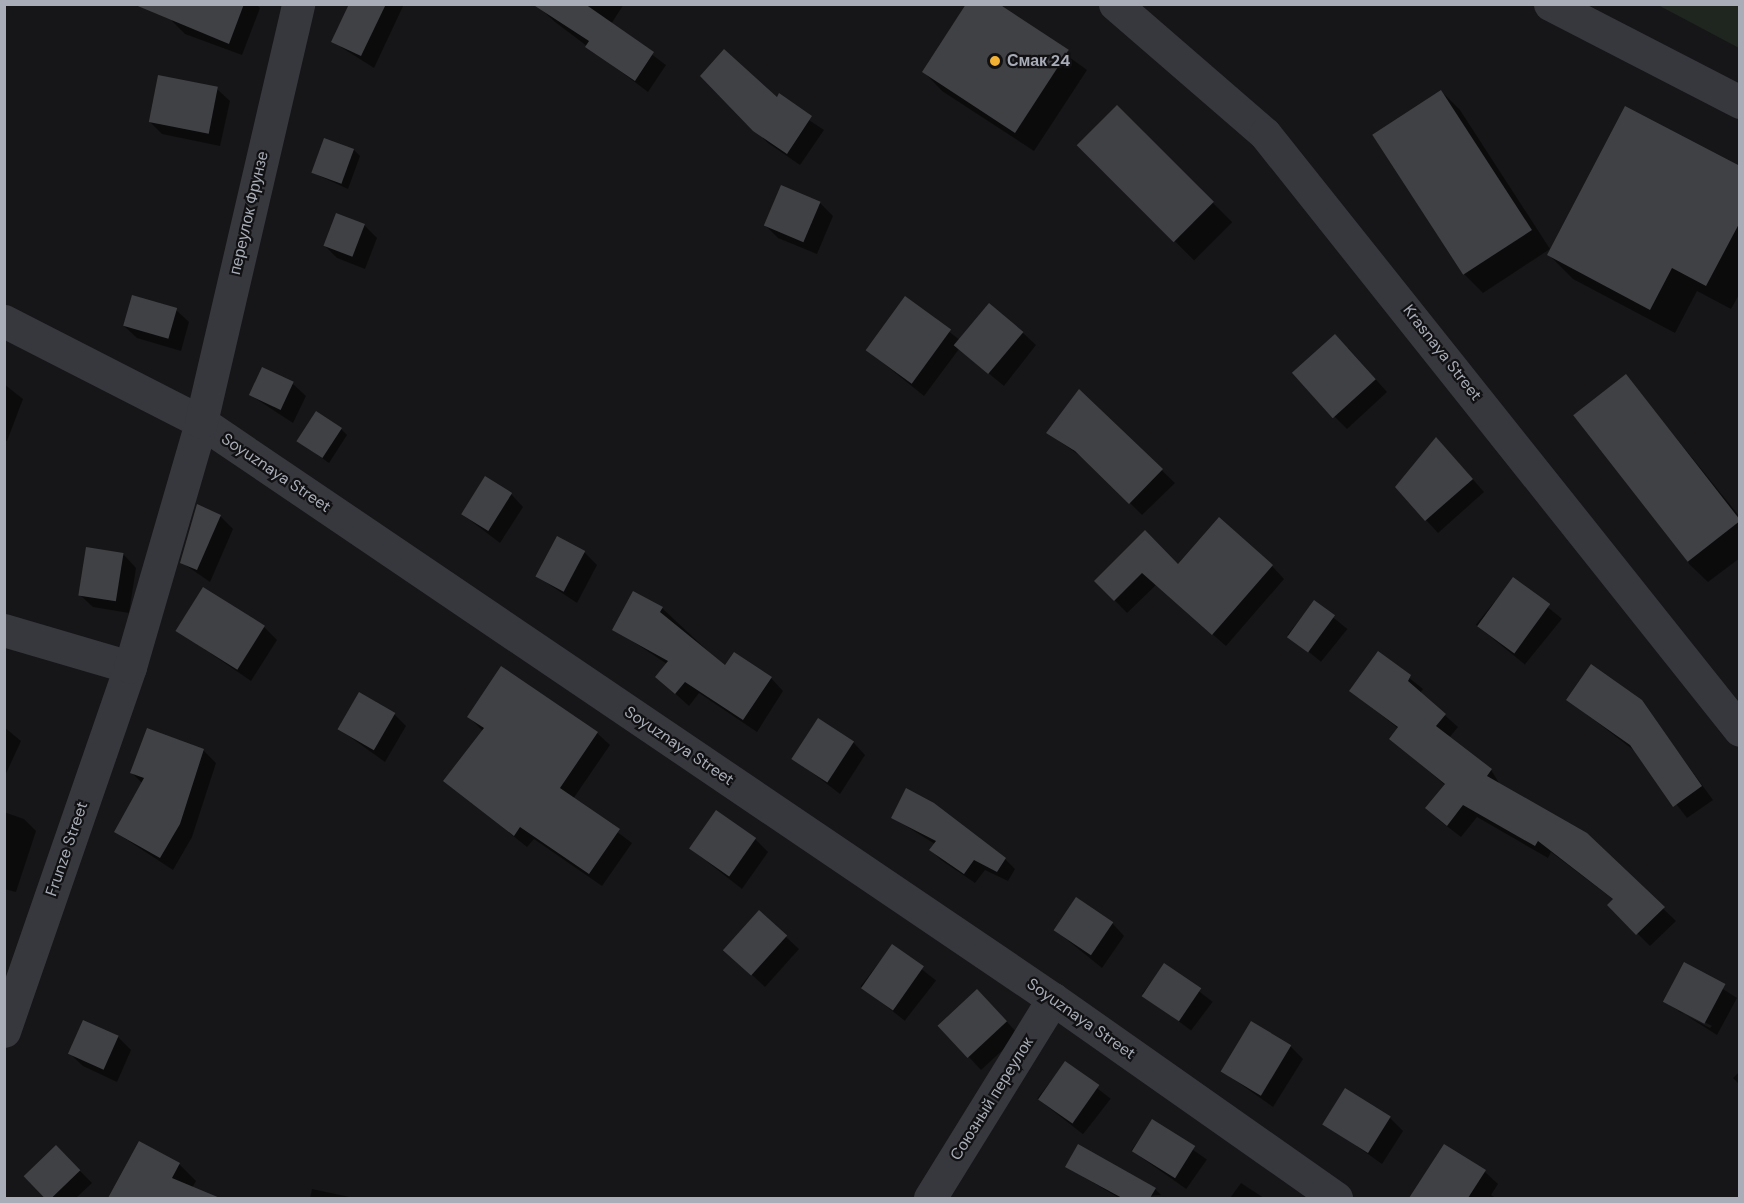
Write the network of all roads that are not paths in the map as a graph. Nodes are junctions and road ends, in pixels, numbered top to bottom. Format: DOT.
graph roads {
  1 [pos="298,4"];
  2 [pos="1115,4"];
  3 [pos="1550,4"];
  4 [pos="1740,102"];
  5 [pos="4,321"];
  6 [pos="201,422"];
  7 [pos="4,630"];
  8 [pos="130,667"];
  9 [pos="1740,730"];
  10 [pos="1053,999"];
  11 [pos="4,1031"];
  12 [pos="930,1198"];
  13 [pos="1336,1198"];
  1 -- 6 [label="street, переулок Фрунзе"];
  2 -- 9 [label="street, Krasnaya Street"];
  3 -- 4 [label="street"];
  5 -- 6 [label="street, Soyuznaya Street"];
  6 -- 8 [label="street, Frunze Street"];
  6 -- 10 [label="street, Soyuznaya Street"];
  7 -- 8 [label="street"];
  8 -- 11 [label="street, Frunze Street"];
  10 -- 12 [label="street, Союзный переулок"];
  10 -- 13 [label="street, Soyuznaya Street"];
}
